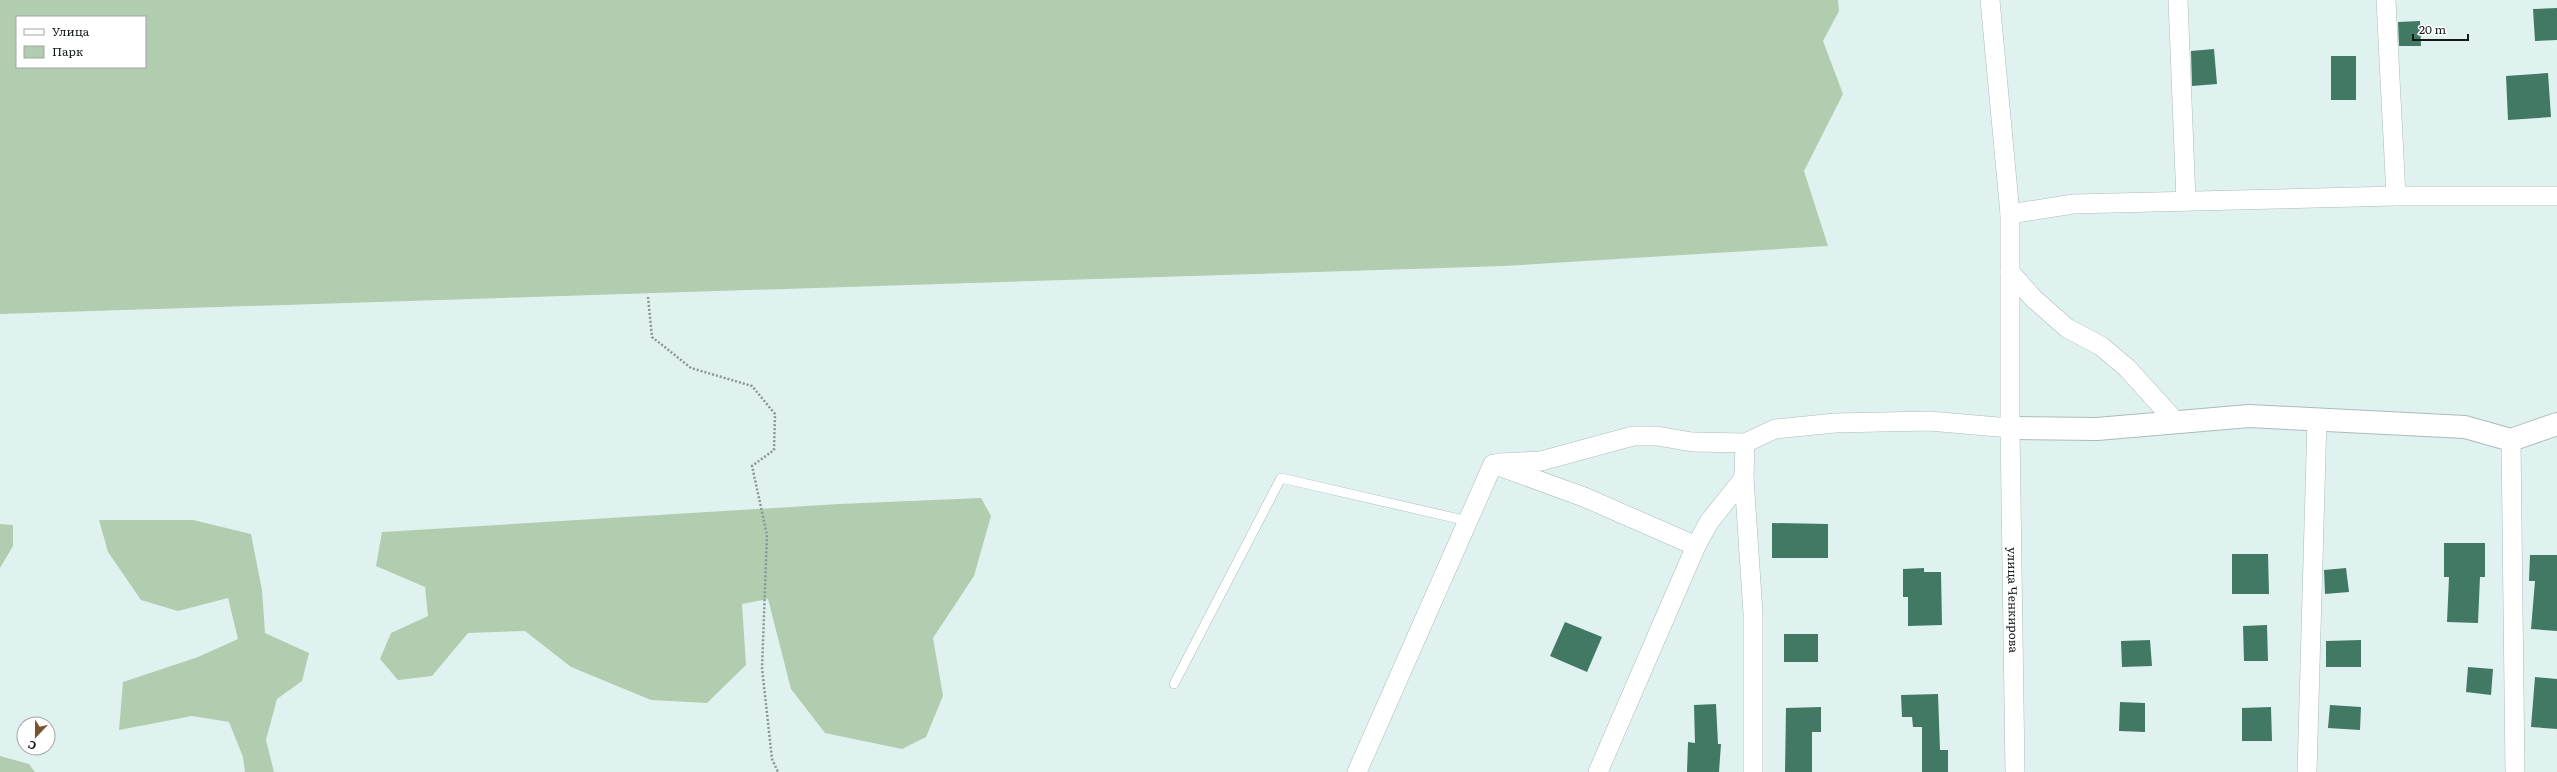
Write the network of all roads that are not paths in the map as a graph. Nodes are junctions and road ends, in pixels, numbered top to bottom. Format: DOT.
graph roads {
  1 [pos="1990,0"];
  2 [pos="2178,0"];
  3 [pos="2386,0"];
  4 [pos="2396,196"];
  5 [pos="2557,196"];
  6 [pos="2186,201"];
  7 [pos="2010,214"];
  8 [pos="2010,272"];
  9 [pos="2317,420"];
  10 [pos="2176,422"];
  11 [pos="2557,424"];
  12 [pos="2010,428"];
  13 [pos="2511,440"];
  14 [pos="1745,443"];
  15 [pos="1493,464"];
  16 [pos="1744,478"];
  17 [pos="1468,521"];
  18 [pos="1696,546"];
  19 [pos="1174,684"];
  20 [pos="1357,772"];
  21 [pos="1598,772"];
  22 [pos="1753,772"];
  23 [pos="2015,772"];
  24 [pos="2307,772"];
  25 [pos="2515,772"];
  1 -- 7 [label="street, улица Ченкирова"];
  2 -- 6 [label="street"];
  3 -- 4 [label="street"];
  4 -- 5 [label="street"];
  4 -- 6 [label="street"];
  6 -- 7 [label="street"];
  7 -- 8 [label="street, улица Ченкирова"];
  8 -- 10 [label="street"];
  8 -- 12 [label="street, улица Ченкирова"];
  9 -- 10 [label="street"];
  9 -- 13 [label="street"];
  9 -- 24 [label="street"];
  10 -- 12 [label="street"];
  11 -- 13 [label="street"];
  12 -- 14 [label="street"];
  12 -- 23 [label="street, улица Ченкирова"];
  13 -- 25 [label="street"];
  14 -- 15 [label="street"];
  14 -- 16 [label="street"];
  15 -- 17 [label="street"];
  15 -- 18 [label="street"];
  16 -- 18 [label="street"];
  16 -- 22 [label="street"];
  17 -- 19 [label="lane"];
  17 -- 20 [label="street"];
  18 -- 21 [label="street"];
}
